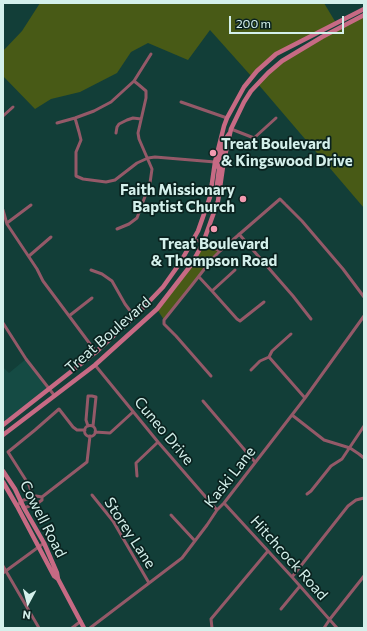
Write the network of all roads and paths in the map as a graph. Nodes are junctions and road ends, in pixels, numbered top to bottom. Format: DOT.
graph roads {
  1 [pos="364,8"];
  2 [pos="364,15"];
  3 [pos="151,54"];
  4 [pos="134,81"];
  5 [pos="181,102"];
  6 [pos="13,108"];
  7 [pos="3,116"];
  8 [pos="75,118"];
  9 [pos="227,118"];
  10 [pos="276,118"];
  11 [pos="141,119"];
  12 [pos="57,123"];
  13 [pos="231,130"];
  14 [pos="116,133"];
  15 [pos="148,158"];
  16 [pos="215,162"];
  17 [pos="219,193"];
  18 [pos="31,205"];
  19 [pos="3,210"];
  20 [pos="7,224"];
  21 [pos="116,229"];
  22 [pos="239,234"];
  23 [pos="51,237"];
  24 [pos="194,239"];
  25 [pos="203,243"];
  26 [pos="220,251"];
  27 [pos="29,256"];
  28 [pos="92,270"];
  29 [pos="235,270"];
  30 [pos="199,277"];
  31 [pos="212,291"];
  32 [pos="364,297"];
  33 [pos="92,298"];
  34 [pos="264,302"];
  35 [pos="69,316"];
  36 [pos="134,316"];
  37 [pos="364,316"];
  38 [pos="311,319"];
  39 [pos="3,323"];
  40 [pos="291,334"];
  41 [pos="96,352"];
  42 [pos="269,357"];
  43 [pos="95,365"];
  44 [pos="250,370"];
  45 [pos="211,376"];
  46 [pos="49,389"];
  47 [pos="54,395"];
  48 [pos="305,398"];
  49 [pos="203,401"];
  50 [pos="133,412"];
  51 [pos="292,415"];
  52 [pos="3,425"];
  53 [pos="88,426"];
  54 [pos="93,426"];
  55 [pos="364,426"];
  56 [pos="85,430"];
  57 [pos="95,432"];
  58 [pos="3,435"];
  59 [pos="90,436"];
  60 [pos="158,442"];
  61 [pos="350,448"];
  62 [pos="364,458"];
  63 [pos="255,462"];
  64 [pos="3,472"];
  65 [pos="137,476"];
  66 [pos="3,482"];
  67 [pos="307,494"];
  68 [pos="92,495"];
  69 [pos="34,497"];
  70 [pos="42,498"];
  71 [pos="364,498"];
  72 [pos="21,501"];
  73 [pos="224,502"];
  74 [pos="17,506"];
  75 [pos="24,508"];
  76 [pos="217,510"];
  77 [pos="171,515"];
  78 [pos="194,541"];
  79 [pos="44,543"];
  80 [pos="38,547"];
  81 [pos="268,551"];
  82 [pos="3,566"];
  83 [pos="4,572"];
  84 [pos="292,576"];
  85 [pos="364,576"];
  86 [pos="58,579"];
  87 [pos="149,583"];
  88 [pos="300,586"];
  89 [pos="281,609"];
  90 [pos="330,619"];
  91 [pos="81,621"];
  92 [pos="39,628"];
  93 [pos="72,628"];
  94 [pos="84,628"];
  95 [pos="90,628"];
  96 [pos="212,628"];
  97 [pos="324,628"];
  98 [pos="337,628"];
  1 -- 9 [label="main road, Treat Boulevard"];
  2 -- 13 [label="main road, Treat Boulevard"];
  3 -- 4 [label="street"];
  4 -- 8 [label="street"];
  4 -- 11 [label="street"];
  5 -- 9 [label="street"];
  6 -- 7 [label="street"];
  8 -- 12 [label="street"];
  8 -- 15 [label="street"];
  9 -- 16 [label="main road, Treat Boulevard"];
  10 -- 13 [label="street"];
  11 -- 14 [label="street"];
  11 -- 15 [label="street"];
  13 -- 16 [label="main road"];
  13 -- 17 [label="main road, Treat Boulevard"];
  15 -- 16 [label="street"];
  15 -- 21 [label="street"];
  16 -- 17 [label="main road"];
  16 -- 24 [label="main road, Treat Boulevard"];
  17 -- 25 [label="main road, Treat Boulevard"];
  18 -- 20 [label="street"];
  19 -- 20 [label="street"];
  20 -- 27 [label="street"];
  22 -- 26 [label="street"];
  22 -- 32 [label="street"];
  22 -- 38 [label="street"];
  23 -- 27 [label="street"];
  24 -- 25 [label="street"];
  24 -- 36 [label="main road, Treat Boulevard"];
  25 -- 26 [label="street"];
  25 -- 43 [label="main road, Treat Boulevard"];
  26 -- 30 [label="street"];
  27 -- 35 [label="street"];
  28 -- 36 [label="street"];
  29 -- 31 [label="street"];
  30 -- 31 [label="street"];
  30 -- 45 [label="street"];
  31 -- 34 [label="street"];
  33 -- 35 [label="street"];
  35 -- 41 [label="street"];
  36 -- 41 [label="main road, Treat Boulevard"];
  37 -- 48 [label="street, Kaski Lane"];
  39 -- 46 [label="street"];
  40 -- 42 [label="street"];
  41 -- 46 [label="main road, Treat Boulevard"];
  42 -- 44 [label="street"];
  42 -- 48 [label="street"];
  43 -- 47 [label="main road, Treat Boulevard"];
  43 -- 50 [label="street, Cuneo Drive"];
  46 -- 47 [label="street"];
  46 -- 52 [label="main road, Treat Boulevard"];
  47 -- 58 [label="main road, Treat Boulevard"];
  48 -- 51 [label="street, Kaski Lane"];
  49 -- 63 [label="street"];
  50 -- 57 [label="street"];
  50 -- 60 [label="street, Cuneo Drive"];
  51 -- 61 [label="street"];
  51 -- 63 [label="street, Kaski Lane"];
  53 -- 54 [label="street"];
  53 -- 54 [label="street"];
  53 -- 56 [label="street"];
  54 -- 57 [label="street"];
  55 -- 61 [label="street"];
  56 -- 59 [label="street"];
  56 -- 69 [label="street"];
  57 -- 59 [label="street"];
  59 -- 70 [label="street"];
  60 -- 65 [label="street"];
  60 -- 76 [label="street, Cuneo Drive"];
  61 -- 62 [label="street"];
  61 -- 67 [label="street"];
  63 -- 73 [label="street, Kaski Lane"];
  64 -- 72 [label="main road, Cowell Road"];
  66 -- 74 [label="main road, Cowell Road"];
  68 -- 87 [label="street, Storey Lane"];
  69 -- 70 [label="street"];
  69 -- 72 [label="street"];
  70 -- 75 [label="street"];
  71 -- 84 [label="street"];
  72 -- 74 [label="street"];
  72 -- 75 [label="main road, Cowell Road"];
  73 -- 76 [label="street, Kaski Lane"];
  73 -- 81 [label="street, Hitchcock Road"];
  74 -- 75 [label="street"];
  74 -- 80 [label="main road, Cowell Road"];
  75 -- 79 [label="main road, Cowell Road"];
  76 -- 78 [label="street, Kaski Lane"];
  77 -- 78 [label="street"];
  78 -- 87 [label="street, Kaski Lane"];
  79 -- 80 [label="street"];
  79 -- 86 [label="main road, Cowell Road"];
  80 -- 83 [label="street"];
  80 -- 86 [label="main road, Cowell Road"];
  81 -- 84 [label="street, Hitchcock Road"];
  81 -- 96 [label="street"];
  82 -- 83 [label="street"];
  83 -- 92 [label="street"];
  84 -- 88 [label="street, Hitchcock Road"];
  85 -- 90 [label="street"];
  86 -- 91 [label="main road, Cowell Road"];
  87 -- 95 [label="street, Kaski Lane"];
  88 -- 89 [label="street"];
  88 -- 90 [label="street, Hitchcock Road"];
  90 -- 97 [label="street"];
  90 -- 98 [label="street, Hitchcock Road"];
  91 -- 93 [label="street"];
  91 -- 94 [label="main road, Cowell Road"];
}
